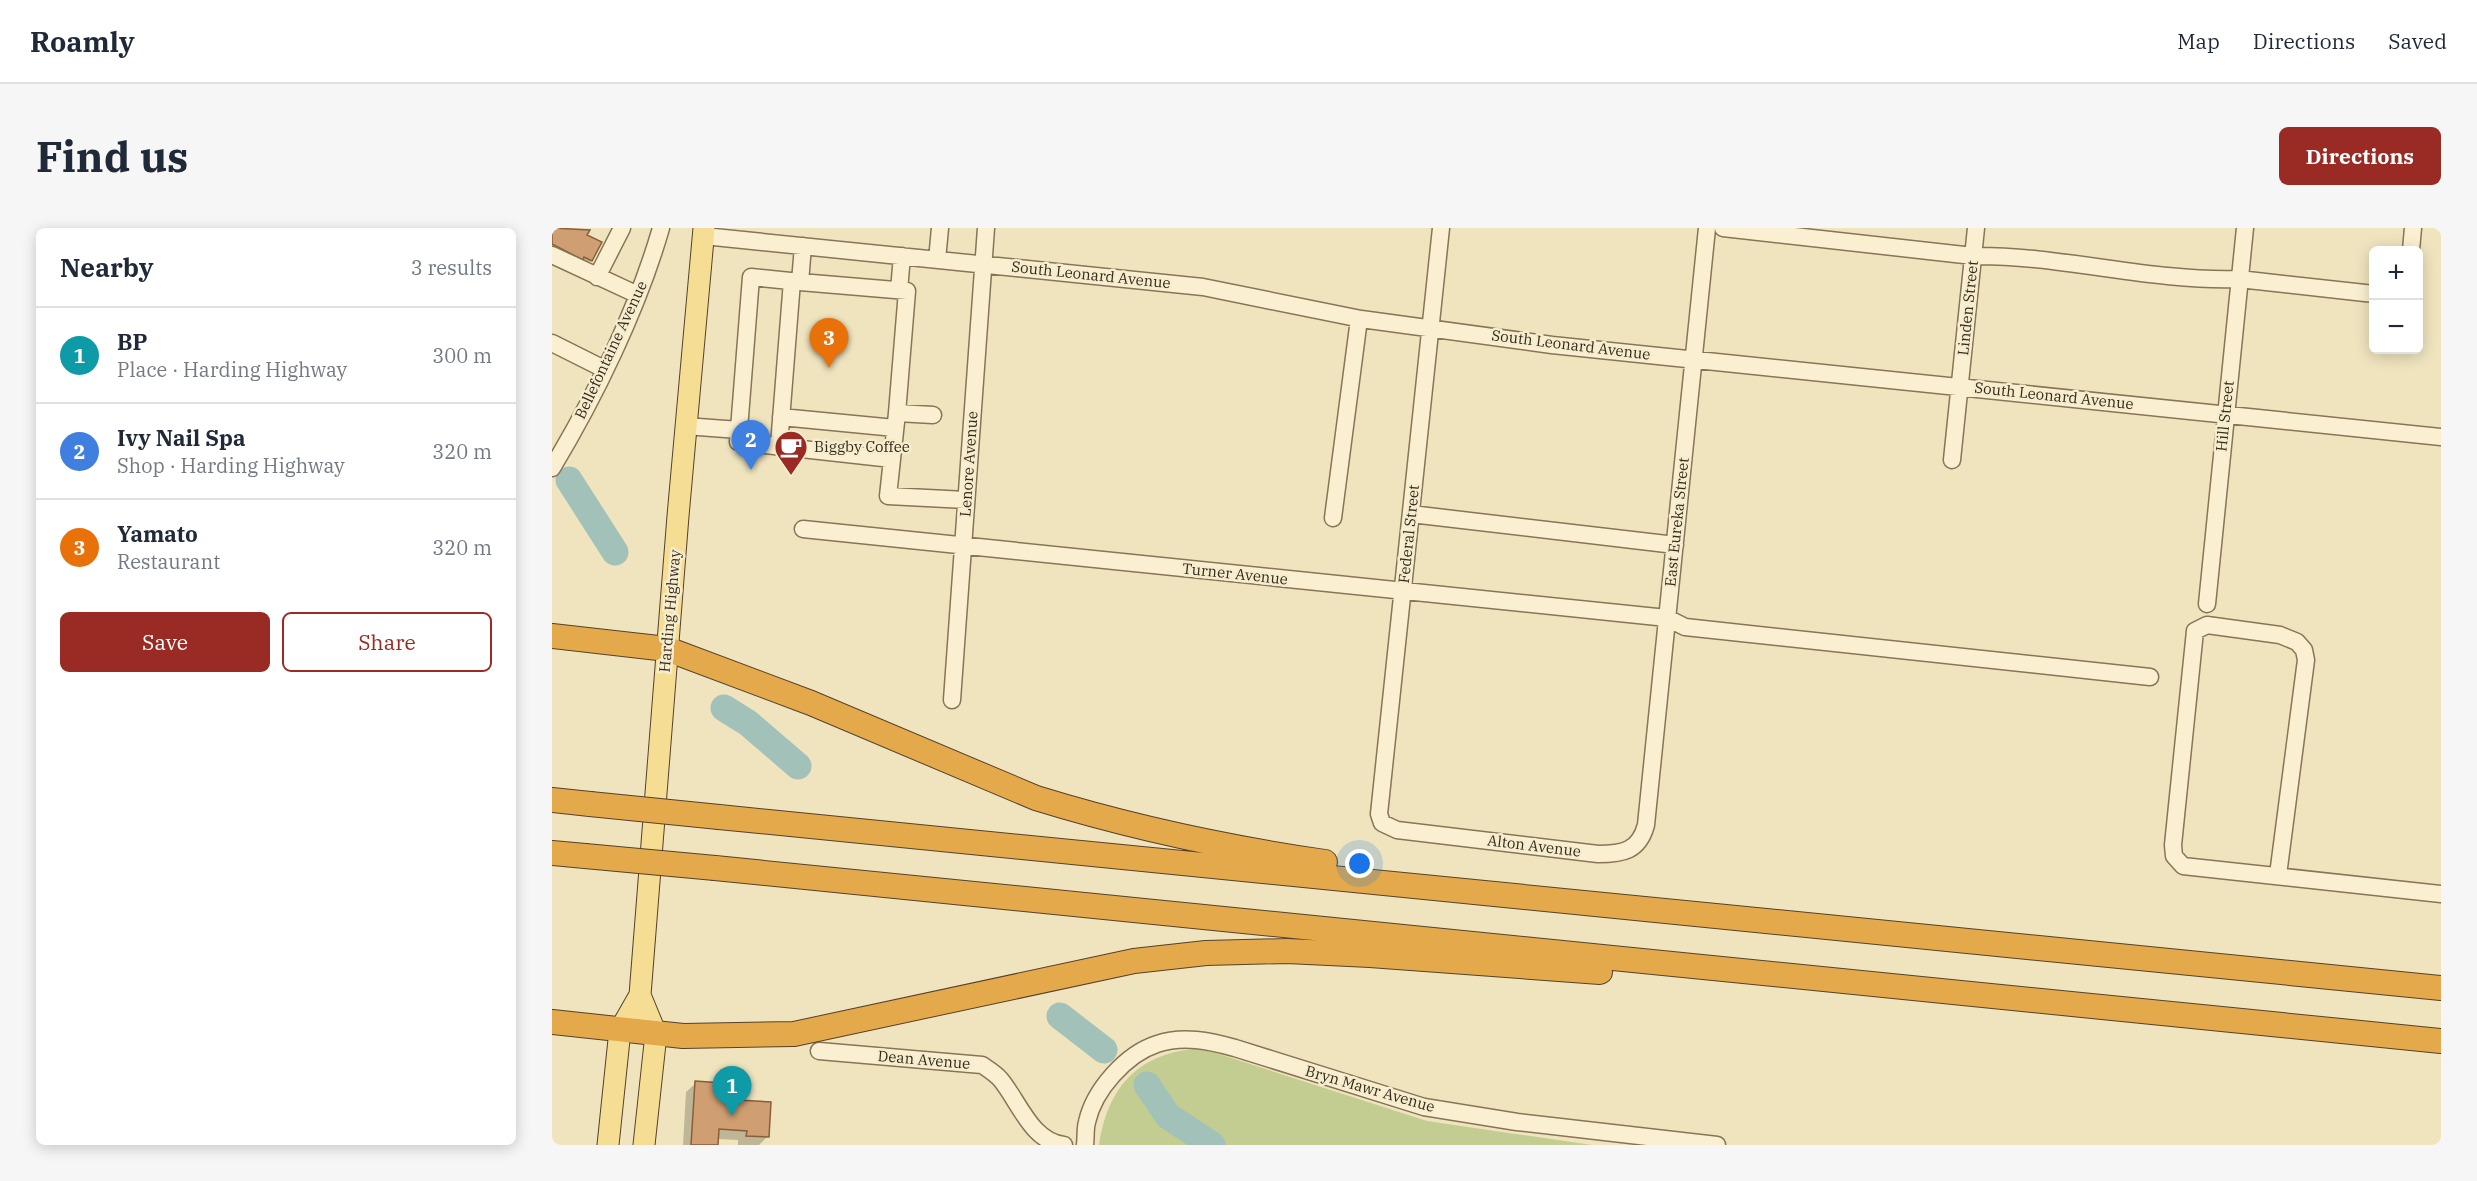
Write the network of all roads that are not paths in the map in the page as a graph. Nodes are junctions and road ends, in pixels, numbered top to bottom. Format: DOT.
graph roads {
  1 [pos="622,228"];
  2 [pos="661,228"];
  3 [pos="940,228"];
  4 [pos="986,228"];
  5 [pos="1441,228"];
  6 [pos="1707,228"];
  7 [pos="1723,228"];
  8 [pos="1976,228"];
  9 [pos="2244,228"];
  10 [pos="2413,228"];
  11 [pos="704,232"];
  12 [pos="803,246"];
  13 [pos="2411,246"];
  14 [pos="552,255"];
  15 [pos="902,256"];
  16 [pos="1973,256"];
  17 [pos="937,260"];
  18 [pos="984,263"];
  19 [pos="597,277"];
  20 [pos="2239,279"];
  21 [pos="796,282"];
  22 [pos="899,290"];
  23 [pos="2369,294"];
  24 [pos="638,295"];
  25 [pos="1359,319"];
  26 [pos="1431,328"];
  27 [pos="552,343"];
  28 [pos="1694,359"];
  29 [pos="604,369"];
  30 [pos="1960,386"];
  31 [pos="2225,414"];
  32 [pos="933,415"];
  33 [pos="781,417"];
  34 [pos="896,421"];
  35 [pos="685,426"];
  36 [pos="739,430"];
  37 [pos="2441,437"];
  38 [pos="779,445"];
  39 [pos="892,459"];
  40 [pos="1952,460"];
  41 [pos="552,468"];
  42 [pos="966,500"];
  43 [pos="1411,514"];
  44 [pos="1333,519"];
  45 [pos="803,529"];
  46 [pos="1674,545"];
  47 [pos="963,546"];
  48 [pos="1403,591"];
  49 [pos="2206,604"];
  50 [pos="1667,618"];
  51 [pos="552,636"];
  52 [pos="667,649"];
  53 [pos="2150,677"];
  54 [pos="952,700"];
  55 [pos="552,800"];
  56 [pos="1647,815"];
  57 [pos="1397,830"];
  58 [pos="552,853"];
  59 [pos="2278,875"];
  60 [pos="2441,894"];
  61 [pos="1727,917"];
  62 [pos="2441,988"];
  63 [pos="640,994"];
  64 [pos="2232,1019"];
  65 [pos="552,1022"];
  66 [pos="620,1030"];
  67 [pos="656,1034"];
  68 [pos="2441,1041"];
  69 [pos="819,1051"];
  70 [pos="1631,1140"];
  71 [pos="608,1145"];
  72 [pos="644,1145"];
  73 [pos="1064,1145"];
  74 [pos="1086,1145"];
  75 [pos="1717,1145"];
  1 -- 19 [label="street"];
  2 -- 24 [label="street, Bellefontaine Avenue"];
  3 -- 17 [label="street"];
  4 -- 18 [label="street, Lenore Avenue"];
  5 -- 26 [label="street, Federal Street"];
  6 -- 28 [label="street, East Eureka Street"];
  7 -- 16 [label="street"];
  8 -- 16 [label="street, Linden Street"];
  9 -- 20 [label="street, Hill Street"];
  10 -- 13 [label="street"];
  11 -- 12 [label="street, South Leonard Avenue"];
  11 -- 35 [label="main road, Harding Highway"];
  12 -- 15 [label="street, South Leonard Avenue"];
  12 -- 21 [label="street"];
  14 -- 19 [label="street"];
  15 -- 17 [label="street, South Leonard Avenue"];
  15 -- 22 [label="street"];
  16 -- 20 [label="street"];
  16 -- 30 [label="street, Linden Street"];
  17 -- 18 [label="street, South Leonard Avenue"];
  18 -- 25 [label="street, South Leonard Avenue"];
  18 -- 42 [label="street, Lenore Avenue"];
  19 -- 24 [label="street"];
  20 -- 23 [label="street"];
  20 -- 31 [label="street, Hill Street"];
  21 -- 22 [label="street"];
  21 -- 33 [label="street"];
  21 -- 36 [label="street"];
  22 -- 34 [label="street"];
  24 -- 29 [label="street, Bellefontaine Avenue"];
  25 -- 26 [label="street, South Leonard Avenue"];
  25 -- 44 [label="street"];
  26 -- 28 [label="street, South Leonard Avenue"];
  26 -- 43 [label="street, Federal Street"];
  27 -- 29 [label="street"];
  28 -- 30 [label="street, South Leonard Avenue"];
  28 -- 46 [label="street, East Eureka Street"];
  29 -- 41 [label="street, Bellefontaine Avenue"];
  30 -- 31 [label="street, South Leonard Avenue"];
  30 -- 40 [label="street, Linden Street"];
  31 -- 37 [label="street, South Leonard Avenue"];
  31 -- 49 [label="street, Hill Street"];
  32 -- 34 [label="street"];
  33 -- 34 [label="street"];
  33 -- 38 [label="street"];
  34 -- 39 [label="street"];
  35 -- 36 [label="street"];
  35 -- 52 [label="main road, Harding Highway"];
  36 -- 38 [label="street"];
  38 -- 39 [label="street"];
  39 -- 42 [label="street"];
  42 -- 47 [label="street, Lenore Avenue"];
  43 -- 46 [label="street"];
  43 -- 48 [label="street, Federal Street"];
  45 -- 47 [label="street, Turner Avenue"];
  46 -- 50 [label="street, East Eureka Street"];
  47 -- 48 [label="street, Turner Avenue"];
  47 -- 54 [label="street, Lenore Avenue"];
  48 -- 50 [label="street, Turner Avenue"];
  48 -- 57 [label="street, Federal Street"];
  50 -- 53 [label="street, Turner Avenue"];
  50 -- 56 [label="street, East Eureka Street"];
  51 -- 52 [label="highway"];
  52 -- 61 [label="highway"];
  52 -- 63 [label="main road, Harding Highway"];
  55 -- 61 [label="highway, bridge"];
  56 -- 57 [label="street, Alton Avenue"];
  58 -- 64 [label="highway, bridge"];
  59 -- 59 [label="street"];
  59 -- 60 [label="street"];
  61 -- 62 [label="highway"];
  63 -- 66 [label="main road, Harding Highway"];
  63 -- 67 [label="main road, Harding Highway"];
  64 -- 67 [label="highway"];
  64 -- 68 [label="highway"];
  65 -- 66 [label="highway"];
  66 -- 67 [label="highway"];
  66 -- 71 [label="main road, Harding Highway"];
  67 -- 72 [label="main road, Harding Highway"];
  69 -- 73 [label="street, Dean Avenue"];
  70 -- 74 [label="street, Bryn Mawr Avenue"];
  70 -- 75 [label="street, Bryn Mawr Avenue"];
}
